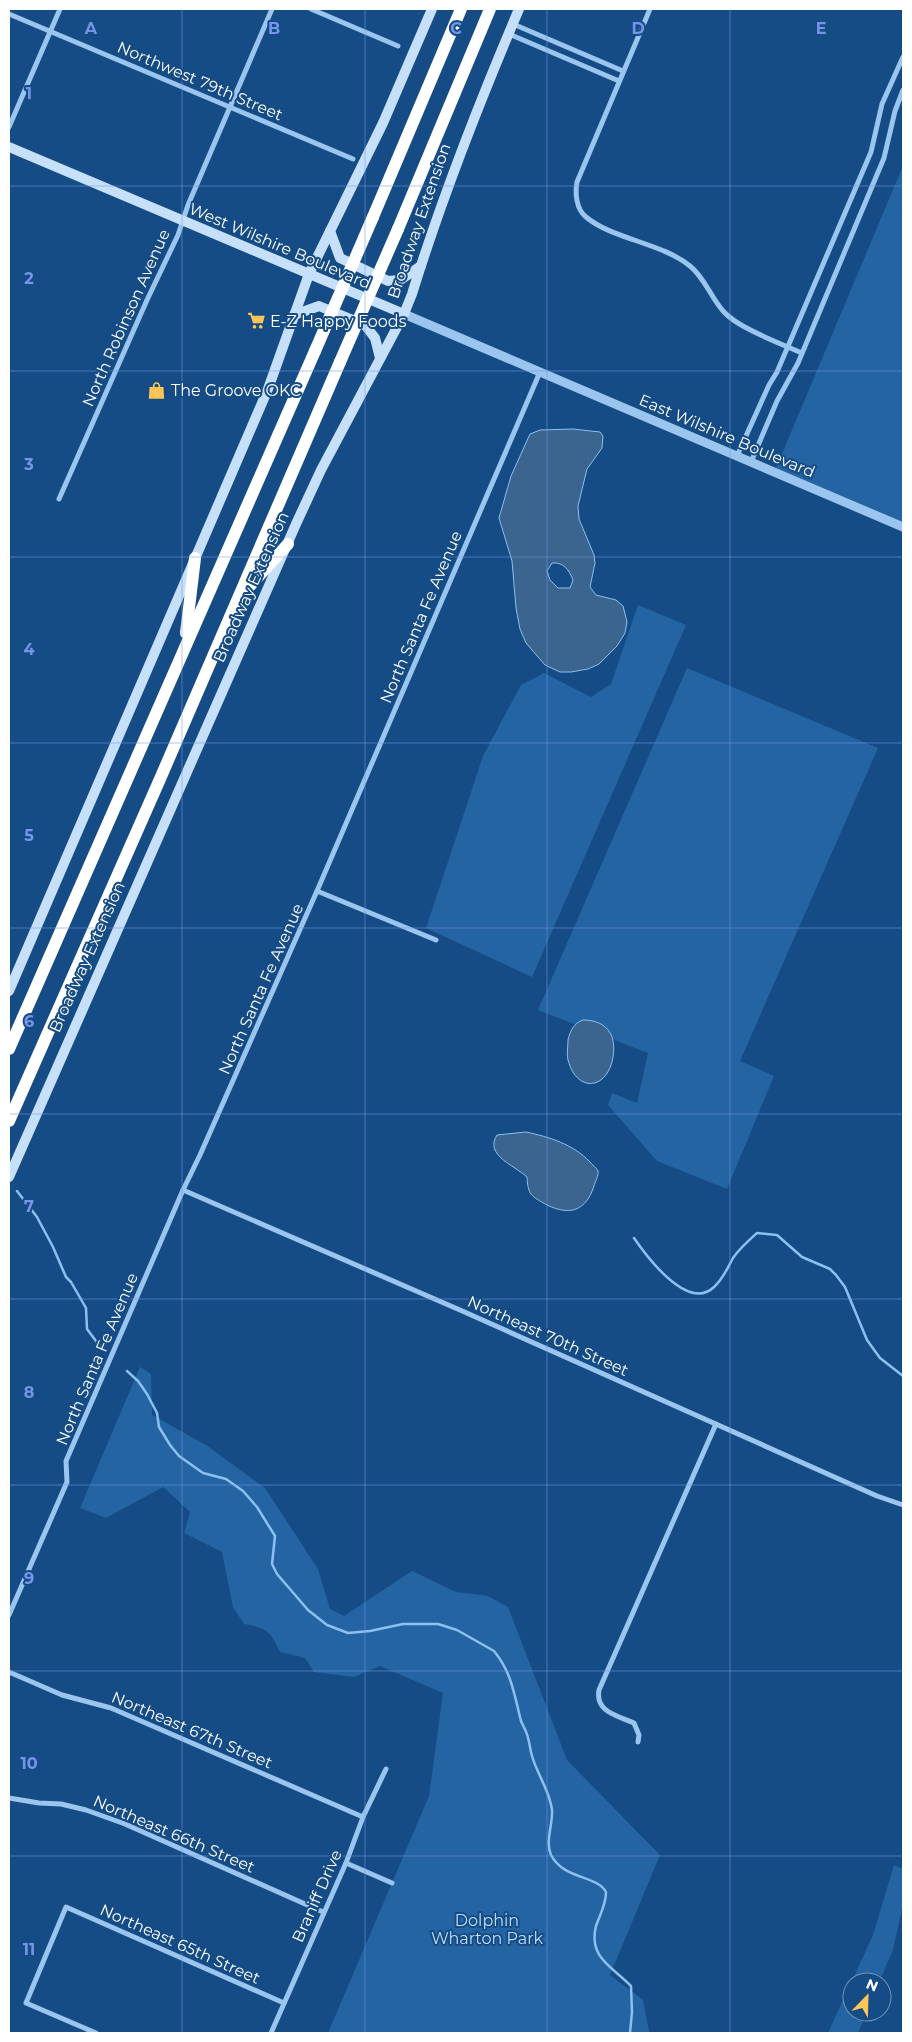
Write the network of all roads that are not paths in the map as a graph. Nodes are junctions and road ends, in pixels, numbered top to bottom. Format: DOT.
graph roads {
  1 [pos="60,9"];
  2 [pos="272,9"];
  3 [pos="311,9"];
  4 [pos="432,9"];
  5 [pos="461,9"];
  6 [pos="490,9"];
  7 [pos="519,9"];
  8 [pos="650,9"];
  9 [pos="9,14"];
  10 [pos="513,24"];
  11 [pos="50,31"];
  12 [pos="508,34"];
  13 [pos="398,46"];
  14 [pos="903,57"];
  15 [pos="624,71"];
  16 [pos="619,81"];
  17 [pos="903,90"];
  18 [pos="230,107"];
  19 [pos="9,127"];
  20 [pos="9,147"];
  21 [pos="353,159"];
  22 [pos="183,221"];
  23 [pos="330,231"];
  24 [pos="421,266"];
  25 [pos="309,274"];
  26 [pos="404,314"];
  27 [pos="294,315"];
  28 [pos="786,346"];
  29 [pos="802,352"];
  30 [pos="380,358"];
  31 [pos="540,372"];
  32 [pos="737,456"];
  33 [pos="751,462"];
  34 [pos="59,499"];
  35 [pos="903,527"];
  36 [pos="288,544"];
  37 [pos="195,558"];
  38 [pos="238,599"];
  39 [pos="184,647"];
  40 [pos="317,891"];
  41 [pos="436,940"];
  42 [pos="9,991"];
  43 [pos="9,1049"];
  44 [pos="9,1121"];
  45 [pos="9,1177"];
  46 [pos="183,1190"];
  47 [pos="716,1424"];
  48 [pos="903,1505"];
  49 [pos="9,1615"];
  50 [pos="9,1672"];
  51 [pos="638,1742"];
  52 [pos="386,1769"];
  53 [pos="9,1798"];
  54 [pos="363,1817"];
  55 [pos="346,1863"];
  56 [pos="392,1883"];
  57 [pos="323,1912"];
  58 [pos="284,2003"];
  59 [pos="96,2033"];
  60 [pos="271,2033"];
  1 -- 11 [label="street"];
  2 -- 18 [label="street, North Robinson Avenue"];
  3 -- 13 [label="street"];
  4 -- 23 [label="main road"];
  5 -- 39 [label="highway, bridge"];
  6 -- 38 [label="highway, Broadway Extension, bridge"];
  7 -- 10 [label="main road, Broadway Extension"];
  8 -- 15 [label="street"];
  9 -- 11 [label="street, Northwest 79th Street"];
  10 -- 12 [label="main road, Broadway Extension"];
  10 -- 15 [label="street"];
  11 -- 18 [label="street, Northwest 79th Street"];
  11 -- 19 [label="street"];
  12 -- 16 [label="street"];
  12 -- 24 [label="main road, Broadway Extension"];
  14 -- 28 [label="street"];
  15 -- 16 [label="street"];
  16 -- 28 [label="street"];
  17 -- 29 [label="street"];
  18 -- 21 [label="street, Northwest 79th Street"];
  18 -- 22 [label="street, North Robinson Avenue"];
  20 -- 22 [label="main road, West Wilshire Boulevard"];
  22 -- 25 [label="main road, West Wilshire Boulevard"];
  22 -- 34 [label="street, North Robinson Avenue"];
  23 -- 24 [label="main road"];
  23 -- 25 [label="main road"];
  24 -- 26 [label="main road, Broadway Extension"];
  25 -- 26 [label="main road, West Wilshire Boulevard"];
  25 -- 27 [label="main road"];
  26 -- 30 [label="main road, Broadway Extension"];
  26 -- 31 [label="street, West Wilshire Boulevard"];
  27 -- 30 [label="main road"];
  27 -- 37 [label="main road"];
  28 -- 29 [label="street"];
  28 -- 32 [label="street"];
  29 -- 33 [label="street"];
  30 -- 36 [label="main road, Broadway Extension"];
  31 -- 32 [label="street, East Wilshire Boulevard"];
  31 -- 40 [label="street, North Santa Fe Avenue"];
  32 -- 33 [label="street, East Wilshire Boulevard"];
  33 -- 35 [label="street, East Wilshire Boulevard"];
  36 -- 38 [label="highway"];
  36 -- 45 [label="main road, Broadway Extension"];
  37 -- 39 [label="highway"];
  37 -- 42 [label="main road"];
  38 -- 44 [label="highway, Broadway Extension"];
  39 -- 43 [label="highway"];
  40 -- 41 [label="street"];
  40 -- 46 [label="street, North Santa Fe Avenue"];
  46 -- 47 [label="street, Northeast 70th Street"];
  46 -- 49 [label="street, North Santa Fe Avenue"];
  47 -- 48 [label="street, Northeast 70th Street"];
  47 -- 51 [label="street"];
  50 -- 54 [label="street, Northeast 67th Street"];
  52 -- 54 [label="street, Braniff Drive"];
  53 -- 57 [label="street, Northeast 66th Street"];
  54 -- 55 [label="street, Braniff Drive"];
  55 -- 56 [label="street"];
  55 -- 57 [label="street, Braniff Drive"];
  57 -- 58 [label="street, Braniff Drive"];
  58 -- 59 [label="street, Northeast 65th Street"];
  58 -- 60 [label="street, Braniff Drive"];
}
